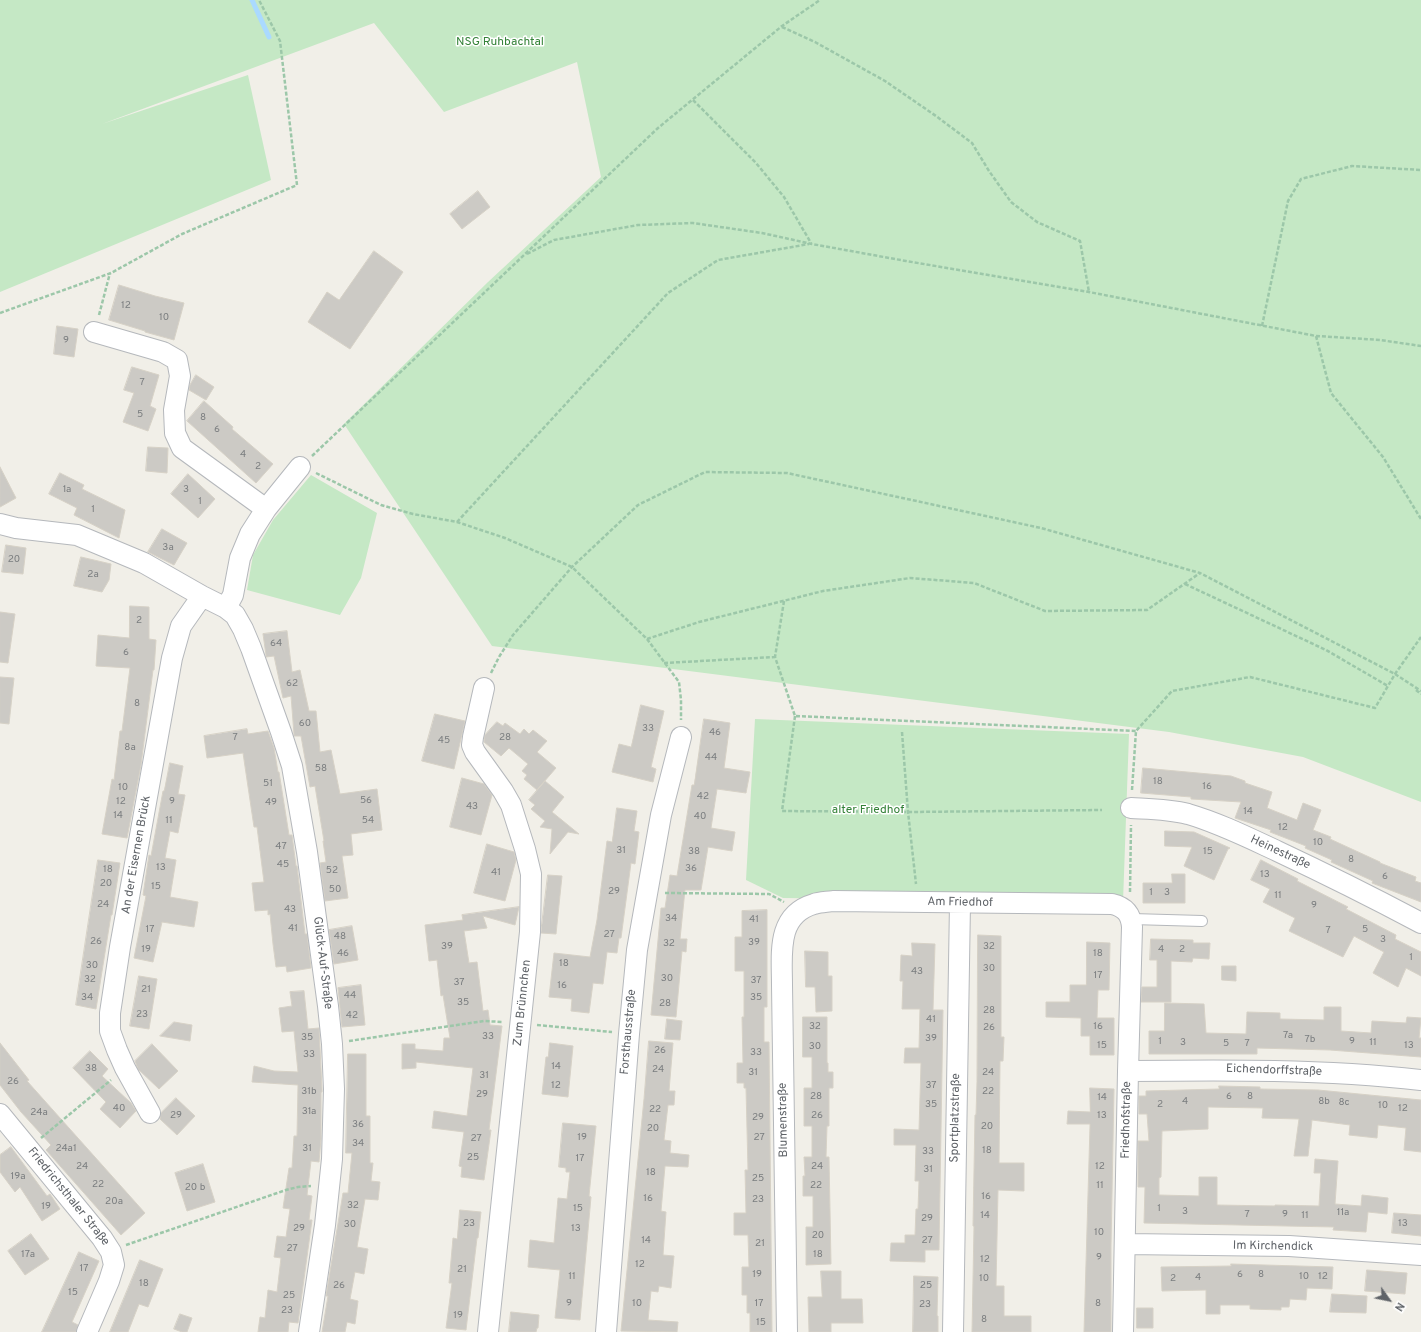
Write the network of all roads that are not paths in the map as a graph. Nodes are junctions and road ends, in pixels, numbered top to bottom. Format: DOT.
graph roads {
  1 [pos="94,332"];
  2 [pos="300,467"];
  3 [pos="266,510"];
  4 [pos="0,524"];
  5 [pos="202,596"];
  6 [pos="226,608"];
  7 [pos="484,688"];
  8 [pos="681,737"];
  9 [pos="1131,808"];
  10 [pos="960,903"];
  11 [pos="797,913"];
  12 [pos="1128,915"];
  13 [pos="1202,921"];
  14 [pos="1421,923"];
  15 [pos="1128,1071"];
  16 [pos="1421,1080"];
  17 [pos="150,1113"];
  18 [pos="0,1114"];
  19 [pos="1125,1244"];
  20 [pos="1421,1255"];
  21 [pos="87,1332"];
  22 [pos="309,1332"];
  23 [pos="488,1332"];
  24 [pos="606,1332"];
  25 [pos="787,1332"];
  26 [pos="953,1332"];
  27 [pos="1123,1332"];
  1 -- 3 [label="street"];
  2 -- 3 [label="street"];
  3 -- 6 [label="street"];
  4 -- 5 [label="street"];
  5 -- 6 [label="street"];
  5 -- 17 [label="street, An der Eisernen Brück"];
  6 -- 22 [label="street, Glück-Auf-Straße"];
  7 -- 23 [label="street, Zum Brünnchen"];
  8 -- 24 [label="street, Forsthausstraße"];
  9 -- 14 [label="street, Heinestraße"];
  10 -- 11 [label="street, Am Friedhof"];
  10 -- 12 [label="street, Am Friedhof"];
  10 -- 26 [label="street, Sportplatzstraße"];
  11 -- 25 [label="street, Blumenstraße"];
  12 -- 13 [label="lane, Am Friedhof"];
  12 -- 15 [label="street, Friedhofstraße"];
  15 -- 16 [label="street, Eichendorffstraße"];
  15 -- 19 [label="street, Friedhofstraße"];
  18 -- 21 [label="street, Friedrichsthaler Straße"];
  19 -- 20 [label="street, Im Kirchendick"];
  19 -- 27 [label="street, Friedhofstraße"];
}
